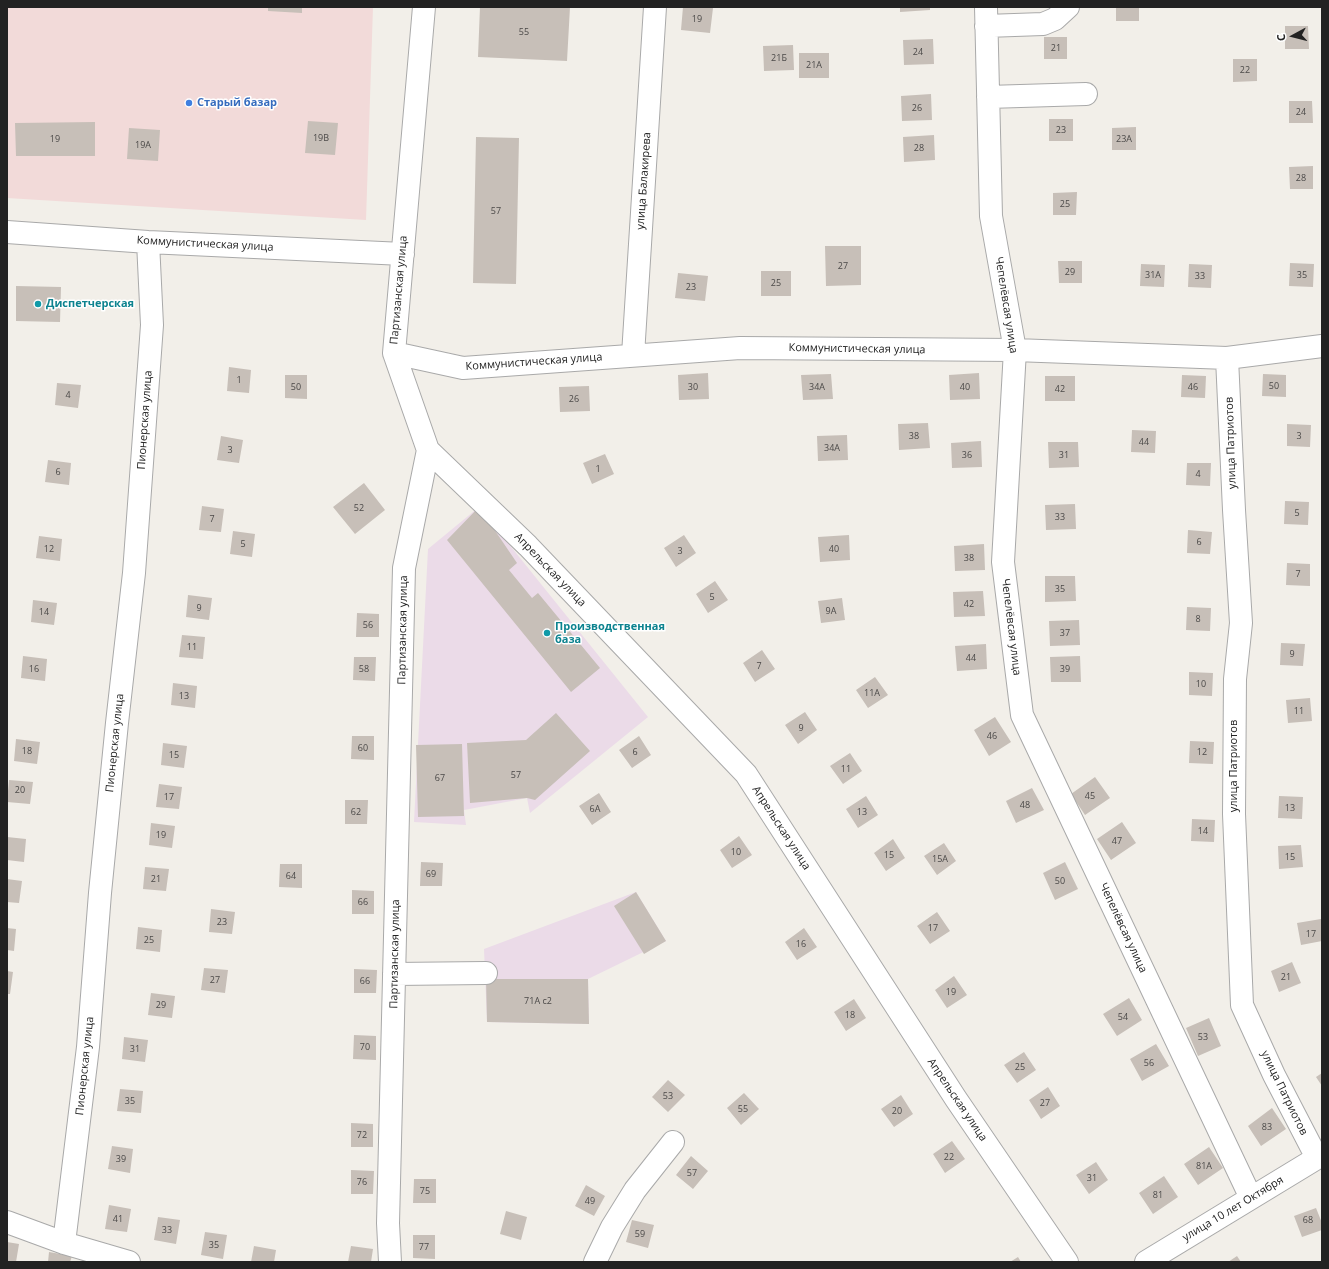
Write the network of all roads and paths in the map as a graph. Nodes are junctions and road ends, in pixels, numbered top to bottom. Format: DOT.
graph roads {
  1 [pos="424,7"];
  2 [pos="655,7"];
  3 [pos="1068,7"];
  4 [pos="986,17"];
  5 [pos="1086,94"];
  6 [pos="988,97"];
  7 [pos="7,232"];
  8 [pos="148,242"];
  9 [pos="403,254"];
  10 [pos="1322,346"];
  11 [pos="1015,350"];
  12 [pos="394,353"];
  13 [pos="633,355"];
  14 [pos="1228,358"];
  15 [pos="428,450"];
  16 [pos="486,973"];
  17 [pos="394,974"];
  18 [pos="673,1142"];
  19 [pos="1319,1157"];
  20 [pos="1251,1198"];
  21 [pos="7,1222"];
  22 [pos="64,1243"];
  23 [pos="129,1262"];
  24 [pos="390,1262"];
  25 [pos="595,1262"];
  26 [pos="1067,1262"];
  27 [pos="1146,1262"];
  1 -- 9 [label="street, Партизанская улица"];
  2 -- 13 [label="street, улица Балакирева"];
  3 -- 4 [label="street"];
  4 -- 6 [label="street, Чепелёвсая улица"];
  5 -- 6 [label="street"];
  6 -- 11 [label="street, Чепелёвсая улица"];
  7 -- 8 [label="street, Коммунистическая улица"];
  8 -- 9 [label="street, Коммунистическая улица"];
  8 -- 22 [label="street, Пионерская улица"];
  9 -- 12 [label="street, Партизанская улица"];
  10 -- 14 [label="street, Коммунистическая улица"];
  11 -- 13 [label="street, Коммунистическая улица"];
  11 -- 14 [label="street, Коммунистическая улица"];
  11 -- 20 [label="street, Чепелёвсая улица"];
  12 -- 13 [label="street, Коммунистическая улица"];
  12 -- 15 [label="street, Партизанская улица"];
  14 -- 19 [label="street, улица Патриотов"];
  15 -- 17 [label="street, Партизанская улица"];
  15 -- 26 [label="street, Апрельская улица"];
  16 -- 17 [label="street"];
  17 -- 24 [label="street, Партизанская улица"];
  18 -- 25 [label="street"];
  19 -- 20 [label="street, улица 10 лет Октября"];
  20 -- 27 [label="street, улица 10 лет Октября"];
  21 -- 22 [label="street"];
  22 -- 23 [label="street"];
}
